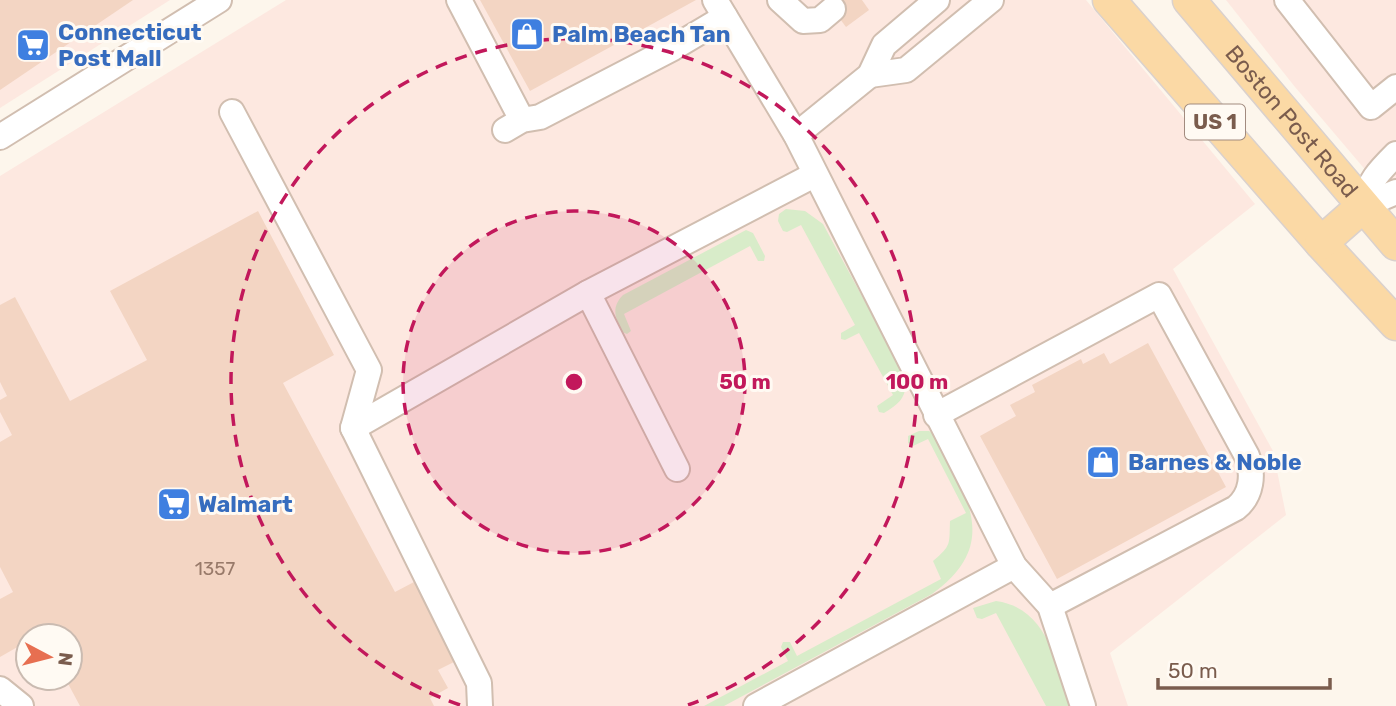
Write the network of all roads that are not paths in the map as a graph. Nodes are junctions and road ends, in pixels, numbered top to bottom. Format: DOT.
graph roads {
  1 [pos="219,0"];
  2 [pos="459,0"];
  3 [pos="780,0"];
  4 [pos="937,0"];
  5 [pos="991,0"];
  6 [pos="1109,0"];
  7 [pos="1189,0"];
  8 [pos="1287,0"];
  9 [pos="720,8"];
  10 [pos="833,9"];
  11 [pos="870,75"];
  12 [pos="1396,87"];
  13 [pos="232,112"];
  14 [pos="796,135"];
  15 [pos="0,137"];
  16 [pos="1396,154"];
  17 [pos="814,175"];
  18 [pos="1396,192"];
  19 [pos="1363,206"];
  20 [pos="1321,243"];
  21 [pos="1396,244"];
  22 [pos="588,293"];
  23 [pos="1396,324"];
  24 [pos="936,415"];
  25 [pos="353,428"];
  26 [pos="677,469"];
  27 [pos="1014,566"];
  28 [pos="1050,606"];
  29 [pos="0,689"];
  30 [pos="21,706"];
  31 [pos="480,706"];
  32 [pos="756,706"];
  33 [pos="1083,706"];
  1 -- 15 [label="street"];
  2 -- 9 [label="street"];
  3 -- 10 [label="street"];
  4 -- 11 [label="street"];
  5 -- 11 [label="street"];
  6 -- 20 [label="main road, US 1"];
  7 -- 19 [label="main road, Boston Post Road / US 1"];
  8 -- 12 [label="street"];
  9 -- 14 [label="street"];
  11 -- 14 [label="street"];
  13 -- 25 [label="street"];
  14 -- 17 [label="street"];
  16 -- 19 [label="street"];
  17 -- 22 [label="street"];
  17 -- 24 [label="street"];
  18 -- 19 [label="street"];
  19 -- 20 [label="main road"];
  19 -- 21 [label="main road, Boston Post Road / US 1"];
  20 -- 23 [label="main road, US 1"];
  22 -- 25 [label="street"];
  22 -- 26 [label="street"];
  24 -- 27 [label="street"];
  24 -- 28 [label="street"];
  25 -- 31 [label="street"];
  27 -- 28 [label="street"];
  27 -- 32 [label="street"];
  28 -- 33 [label="street"];
  29 -- 30 [label="street"];
}
